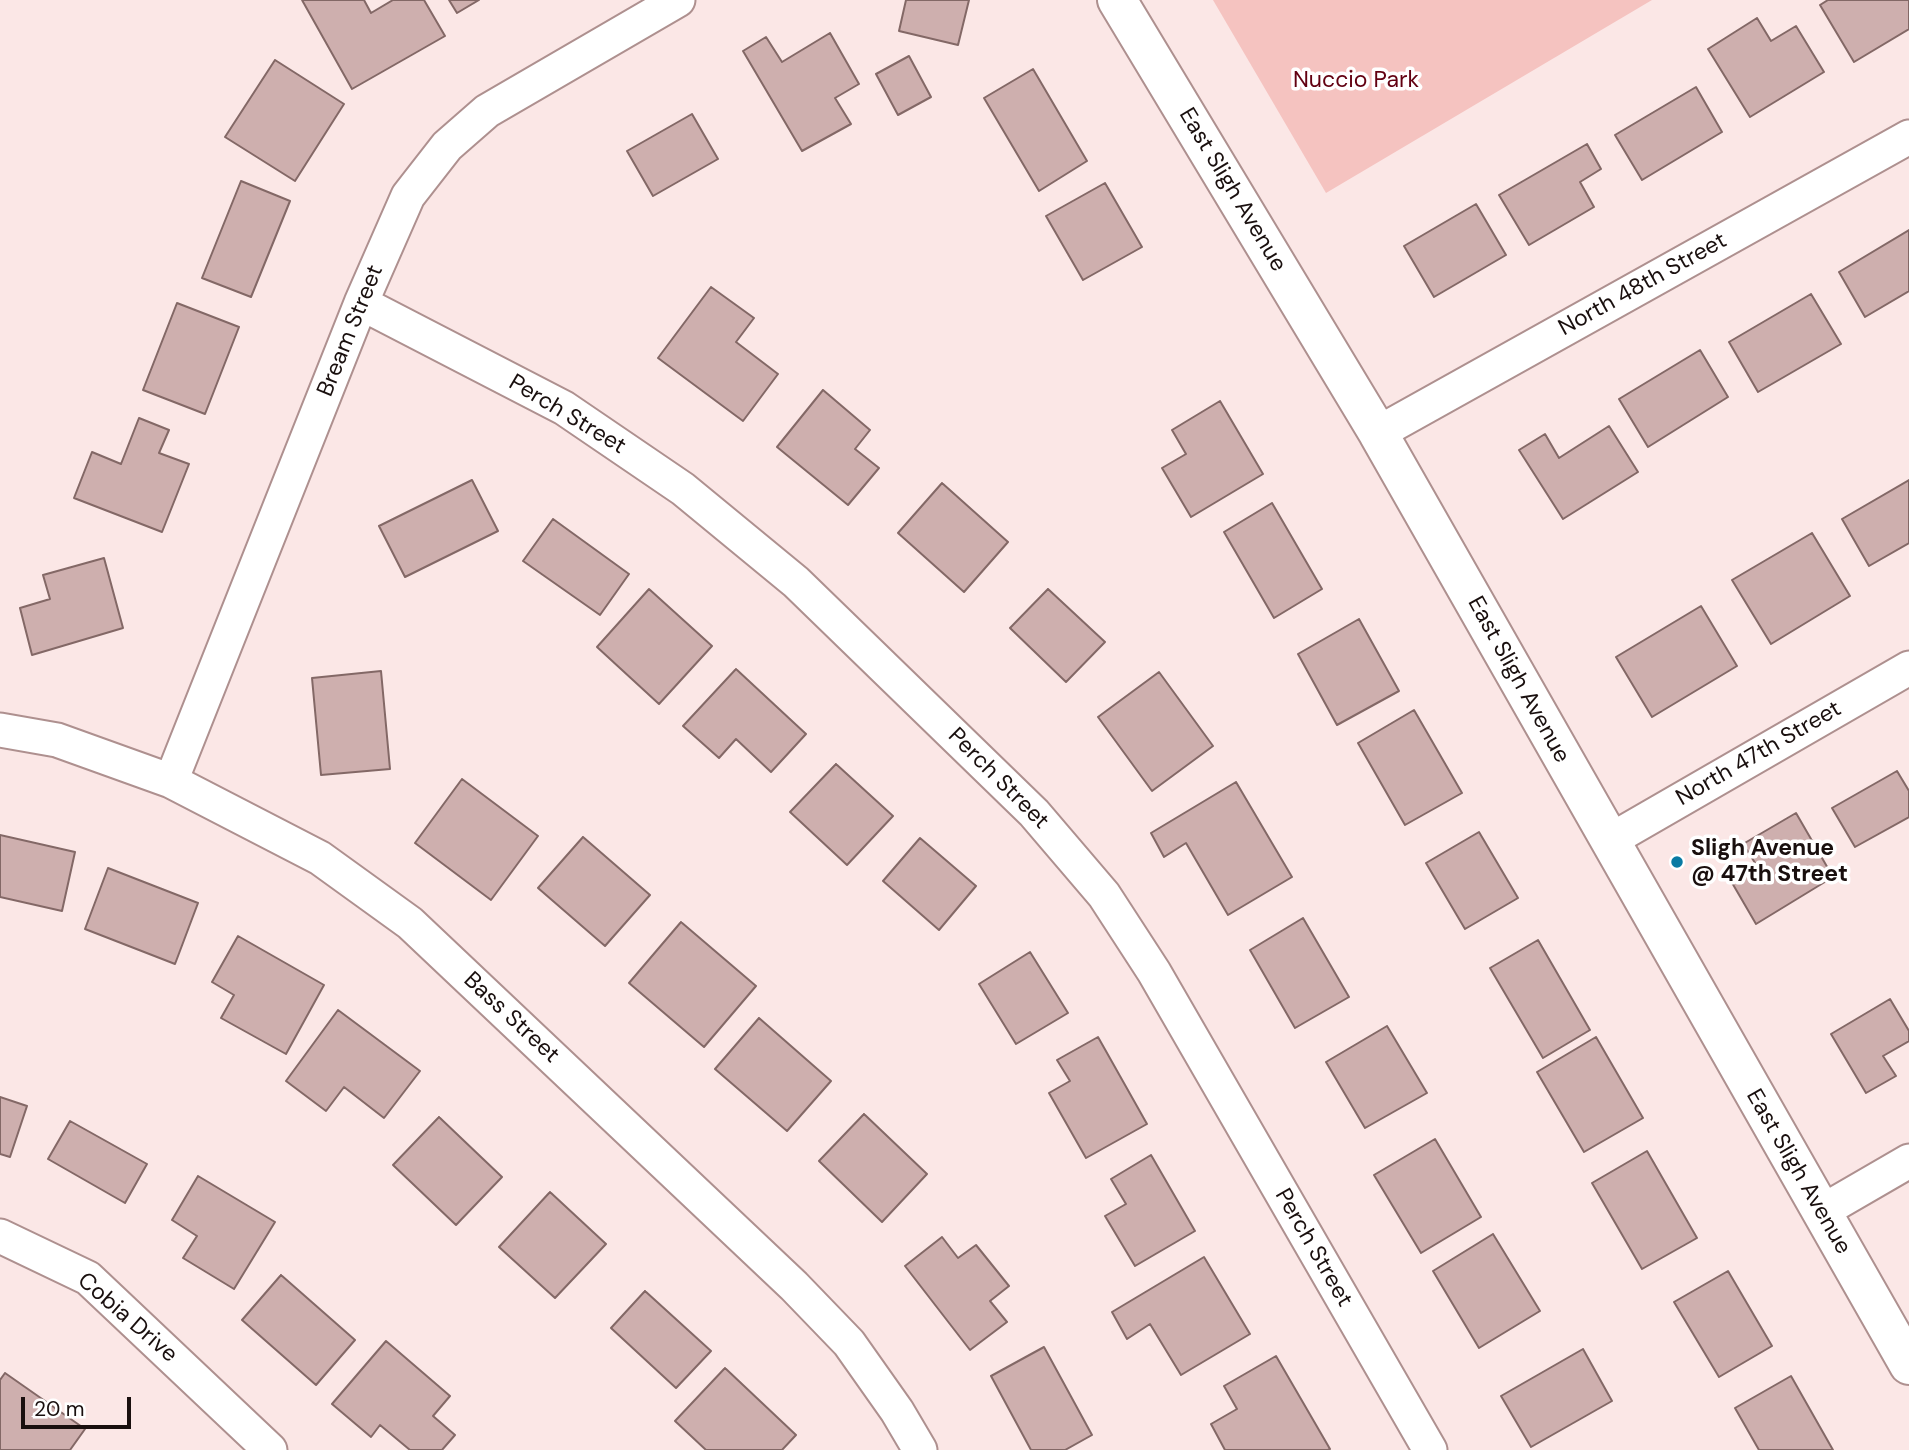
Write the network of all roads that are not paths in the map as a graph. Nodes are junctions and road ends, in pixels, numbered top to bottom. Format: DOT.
graph roads {
  1 [pos="678,0"];
  2 [pos="1117,0"];
  3 [pos="1909,137"];
  4 [pos="361,303"];
  5 [pos="1378,433"];
  6 [pos="1909,668"];
  7 [pos="0,730"];
  8 [pos="171,781"];
  9 [pos="1609,841"];
  10 [pos="1909,1161"];
  11 [pos="1821,1212"];
  12 [pos="0,1236"];
  13 [pos="1909,1365"];
  14 [pos="270,1450"];
  15 [pos="920,1450"];
  16 [pos="1430,1450"];
  1 -- 4 [label="street, Bream Street"];
  2 -- 5 [label="street, East Sligh Avenue"];
  3 -- 5 [label="street, North 48th Street"];
  4 -- 8 [label="street, Bream Street"];
  4 -- 16 [label="street, Perch Street"];
  5 -- 9 [label="street, East Sligh Avenue"];
  6 -- 9 [label="street, North 47th Street"];
  7 -- 8 [label="street, Bass Street"];
  8 -- 15 [label="street, Bass Street"];
  9 -- 11 [label="street, East Sligh Avenue"];
  10 -- 11 [label="street"];
  11 -- 13 [label="street, East Sligh Avenue"];
  12 -- 14 [label="street, Cobia Drive"];
}
